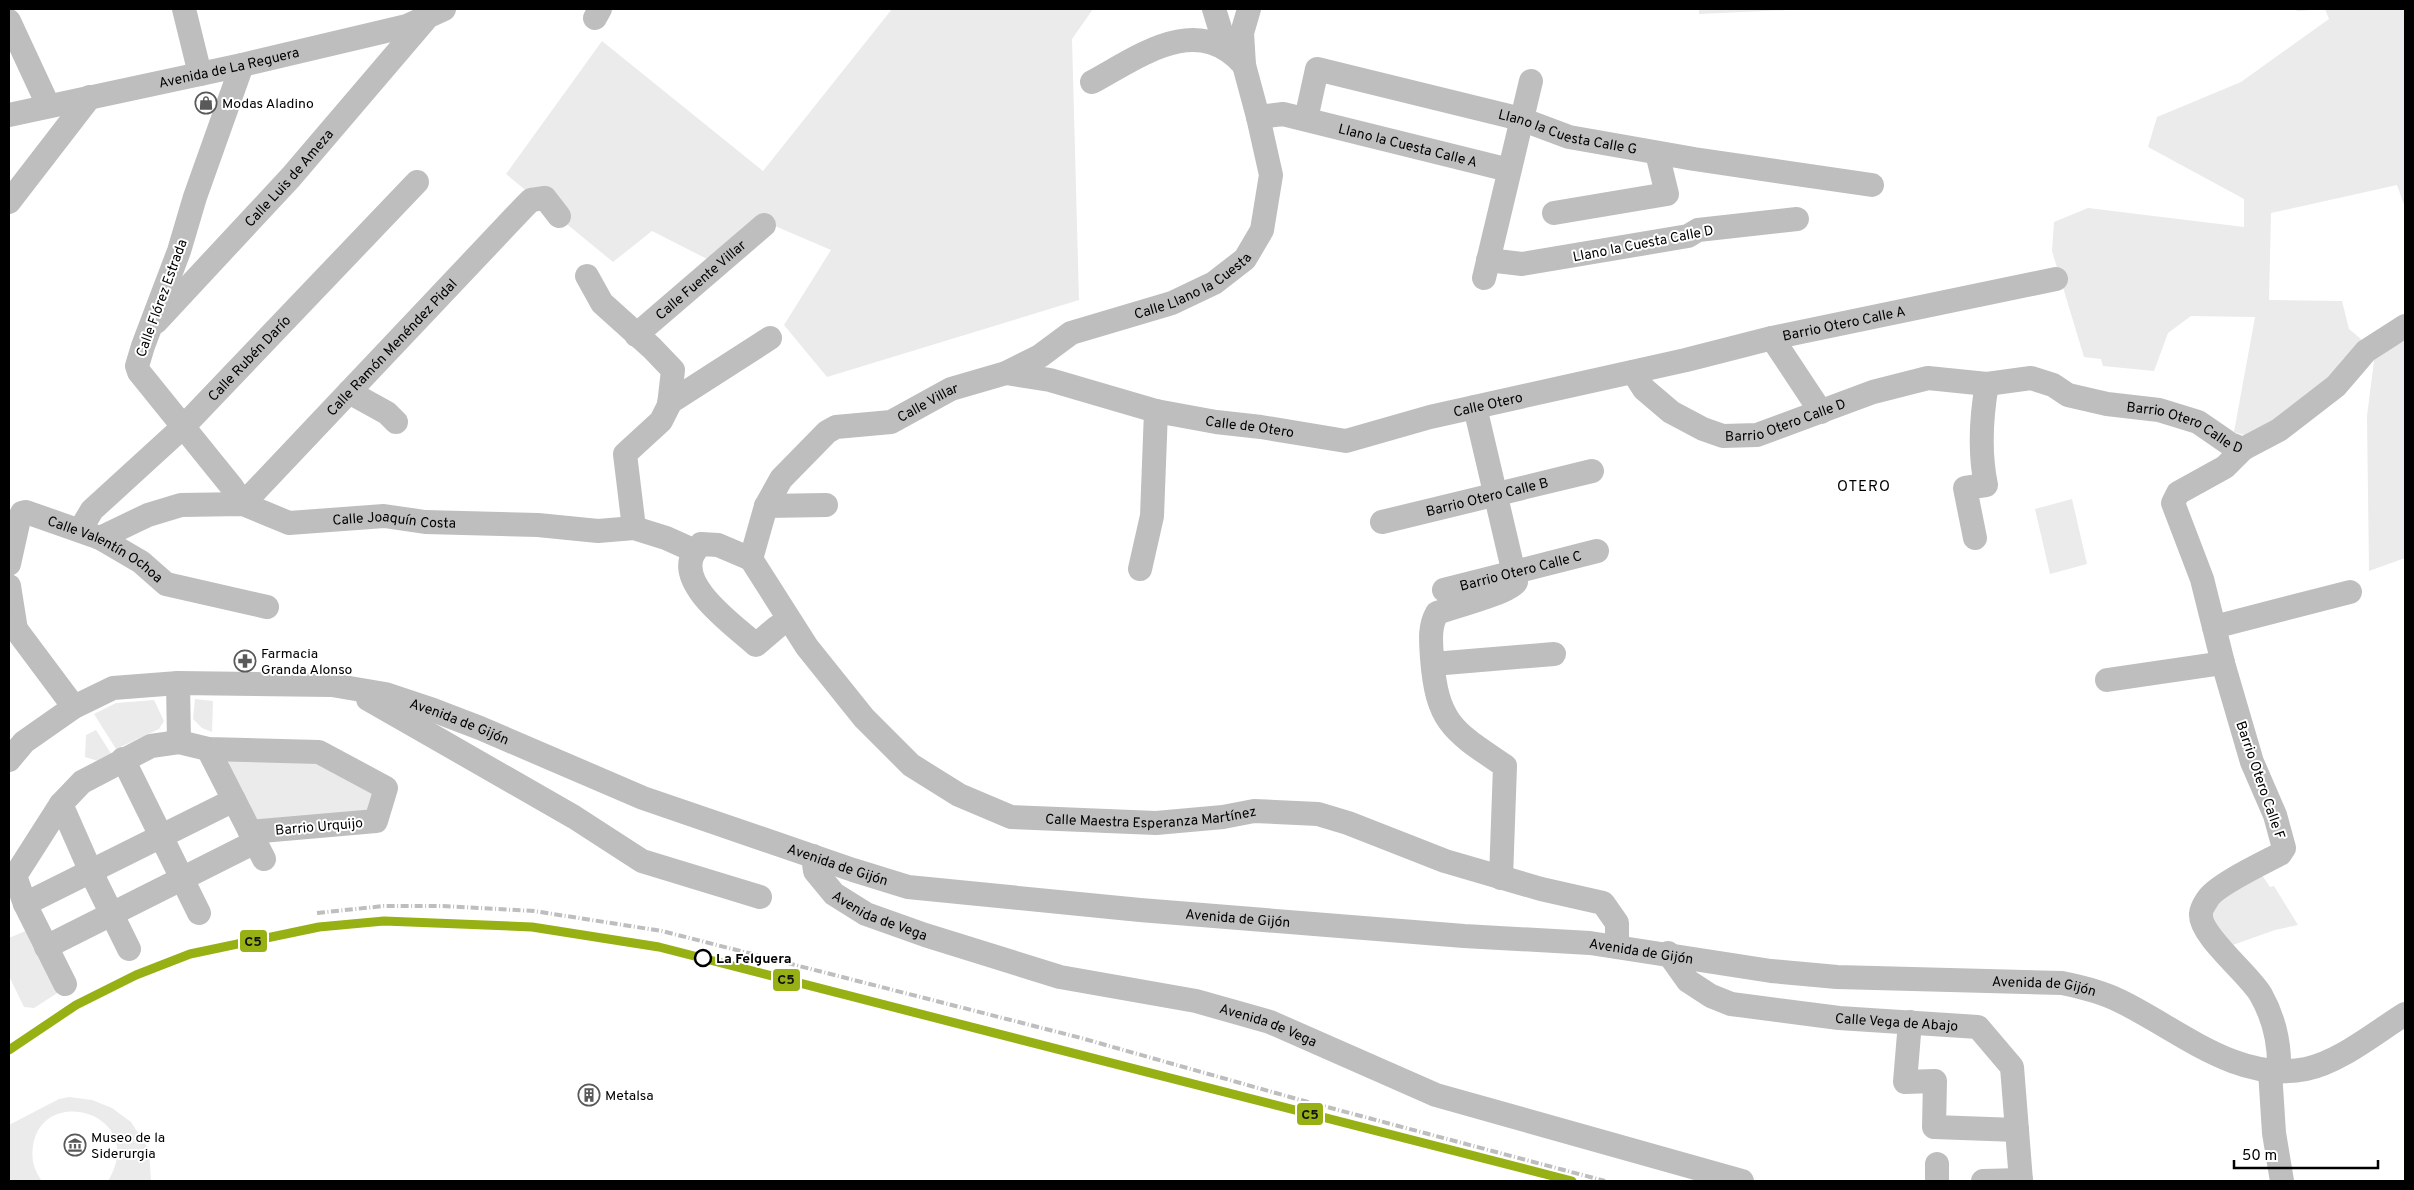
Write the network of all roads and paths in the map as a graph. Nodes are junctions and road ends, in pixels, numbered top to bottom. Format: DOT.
graph roads {
  1 [pos="184,9"];
  2 [pos="1214,9"];
  3 [pos="1249,9"];
  4 [pos="435,14"];
  5 [pos="9,21"];
  6 [pos="1226,48"];
  7 [pos="242,65"];
  8 [pos="1244,65"];
  9 [pos="200,74"];
  10 [pos="1531,81"];
  11 [pos="1092,82"];
  12 [pos="90,97"];
  13 [pos="48,106"];
  14 [pos="9,115"];
  15 [pos="1258,116"];
  16 [pos="1306,119"];
  17 [pos="1522,119"];
  18 [pos="1657,153"];
  19 [pos="1509,170"];
  20 [pos="417,182"];
  21 [pos="1872,184"];
  22 [pos="9,202"];
  23 [pos="552,207"];
  24 [pos="1554,213"];
  25 [pos="1798,219"];
  26 [pos="764,225"];
  27 [pos="587,276"];
  28 [pos="2056,279"];
  29 [pos="2405,326"];
  30 [pos="148,330"];
  31 [pos="636,335"];
  32 [pos="770,338"];
  33 [pos="1772,338"];
  34 [pos="1633,372"];
  35 [pos="1006,373"];
  36 [pos="1987,384"];
  37 [pos="350,392"];
  38 [pos="669,403"];
  39 [pos="1475,407"];
  40 [pos="1156,411"];
  41 [pos="1821,412"];
  42 [pos="396,422"];
  43 [pos="184,426"];
  44 [pos="1343,441"];
  45 [pos="2244,449"];
  46 [pos="1592,471"];
  47 [pos="1495,493"];
  48 [pos="244,504"];
  49 [pos="826,505"];
  50 [pos="766,506"];
  51 [pos="1382,522"];
  52 [pos="634,528"];
  53 [pos="90,534"];
  54 [pos="1975,538"];
  55 [pos="695,551"];
  56 [pos="1597,551"];
  57 [pos="751,559"];
  58 [pos="9,564"];
  59 [pos="1140,569"];
  60 [pos="1514,572"];
  61 [pos="9,586"];
  62 [pos="1444,590"];
  63 [pos="2350,592"];
  64 [pos="267,607"];
  65 [pos="12,625"];
  66 [pos="776,627"];
  67 [pos="2214,627"];
  68 [pos="1554,654"];
  69 [pos="2222,663"];
  70 [pos="1433,664"];
  71 [pos="2107,680"];
  72 [pos="178,683"];
  73 [pos="351,689"];
  74 [pos="74,707"];
  75 [pos="180,742"];
  76 [pos="208,749"];
  77 [pos="123,759"];
  78 [pos="9,760"];
  79 [pos="234,800"];
  80 [pos="61,804"];
  81 [pos="161,836"];
  82 [pos="257,844"];
  83 [pos="813,856"];
  84 [pos="91,872"];
  85 [pos="1501,878"];
  86 [pos="182,879"];
  87 [pos="760,897"];
  88 [pos="25,904"];
  89 [pos="199,913"];
  90 [pos="112,914"];
  91 [pos="1616,946"];
  92 [pos="46,947"];
  93 [pos="129,949"];
  94 [pos="1668,953"];
  95 [pos="64,984"];
  96 [pos="2405,1014"];
  97 [pos="1910,1022"];
  98 [pos="2274,1071"];
  99 [pos="2016,1130"];
  100 [pos="2021,1180"];
  101 [pos="1742,1181"];
  102 [pos="1983,1181"];
  103 [pos="2282,1181"];
  1 -- 9 [label="street"];
  2 -- 6 [label="street"];
  3 -- 8 [label="street, Calle Llano la Cuesta"];
  4 -- 7 [label="street, Avenida de La Reguera"];
  4 -- 30 [label="street, Calle Luis de Ameza"];
  5 -- 13 [label="street"];
  6 -- 8 [label="street"];
  6 -- 11 [label="street"];
  7 -- 9 [label="street, Avenida de La Reguera"];
  7 -- 30 [label="street, Calle Flórez Estrada"];
  8 -- 15 [label="street, Calle Llano la Cuesta"];
  9 -- 12 [label="street, Avenida de La Reguera"];
  10 -- 17 [label="street"];
  12 -- 13 [label="street, Avenida de La Reguera"];
  12 -- 22 [label="street"];
  13 -- 14 [label="street, Avenida de La Reguera"];
  15 -- 16 [label="street"];
  15 -- 35 [label="street, Calle Llano la Cuesta"];
  16 -- 17 [label="street, Llano la Cuesta Calle G"];
  16 -- 19 [label="street, Llano la Cuesta Calle A"];
  17 -- 18 [label="street, Llano la Cuesta Calle G"];
  17 -- 19 [label="street"];
  18 -- 21 [label="street, Llano la Cuesta Calle G"];
  18 -- 24 [label="street"];
  19 -- 25 [label="street, Llano la Cuesta Calle D"];
  20 -- 43 [label="street, Calle Rubén Darío"];
  23 -- 37 [label="street, Calle Ramón Menéndez Pidal"];
  26 -- 31 [label="street, Calle Fuente Villar"];
  27 -- 31 [label="street"];
  28 -- 33 [label="street, Barrio Otero Calle A"];
  29 -- 45 [label="street, Barrio Otero Calle D"];
  30 -- 43 [label="street, Calle Flórez Estrada"];
  31 -- 38 [label="street"];
  32 -- 38 [label="street"];
  33 -- 34 [label="street, Barrio Otero Calle A"];
  33 -- 41 [label="street"];
  34 -- 39 [label="street, Calle Otero"];
  34 -- 41 [label="street, Barrio Otero Calle D"];
  35 -- 40 [label="street, Calle de Otero"];
  35 -- 50 [label="street, Calle Villar"];
  36 -- 41 [label="street, Barrio Otero Calle D"];
  36 -- 45 [label="street, Barrio Otero Calle D"];
  36 -- 54 [label="street"];
  37 -- 42 [label="street"];
  37 -- 48 [label="street, Calle Ramón Menéndez Pidal"];
  38 -- 52 [label="street"];
  39 -- 44 [label="street, Calle Otero"];
  39 -- 47 [label="street"];
  40 -- 44 [label="street, Calle de Otero"];
  40 -- 59 [label="street"];
  43 -- 48 [label="street, Calle Flórez Estrada"];
  43 -- 53 [label="street, Calle Rubén Darío"];
  45 -- 67 [label="street, Barrio Otero Calle F"];
  46 -- 47 [label="street, Barrio Otero Calle B"];
  47 -- 51 [label="street, Barrio Otero Calle B"];
  47 -- 60 [label="street"];
  48 -- 52 [label="street, Calle Joaquín Costa"];
  48 -- 53 [label="street, Calle Joaquín Costa"];
  49 -- 50 [label="street"];
  50 -- 57 [label="street, Calle Villar"];
  52 -- 55 [label="street, Calle Joaquín Costa"];
  53 -- 58 [label="street, Calle Valentín Ochoa"];
  53 -- 64 [label="street, Calle Valentín Ochoa"];
  55 -- 57 [label="street"];
  55 -- 66 [label="street"];
  56 -- 60 [label="street, Barrio Otero Calle C"];
  57 -- 85 [label="street, Calle Maestra Esperanza Martínez"];
  60 -- 62 [label="street, Barrio Otero Calle C"];
  60 -- 70 [label="street"];
  61 -- 65 [label="street"];
  63 -- 67 [label="street"];
  65 -- 74 [label="street"];
  67 -- 69 [label="street, Barrio Otero Calle F"];
  68 -- 70 [label="street"];
  69 -- 71 [label="street"];
  69 -- 98 [label="street, Barrio Otero Calle F"];
  70 -- 85 [label="street"];
  72 -- 73 [label="street, Avenida de Gijón"];
  72 -- 74 [label="street, Avenida de Gijón"];
  72 -- 75 [label="street"];
  73 -- 83 [label="street, Avenida de Gijón"];
  73 -- 87 [label="street"];
  74 -- 78 [label="street, Avenida de Gijón"];
  75 -- 76 [label="street, Barrio Urquijo"];
  75 -- 77 [label="street, Barrio Urquijo"];
  76 -- 79 [label="street"];
  76 -- 82 [label="street, Barrio Urquijo"];
  77 -- 80 [label="street, Barrio Urquijo"];
  77 -- 81 [label="street"];
  79 -- 81 [label="street"];
  79 -- 82 [label="street"];
  80 -- 84 [label="street"];
  80 -- 88 [label="street, Barrio Urquijo"];
  81 -- 84 [label="street"];
  81 -- 86 [label="street"];
  82 -- 86 [label="street, Barrio Urquijo"];
  83 -- 91 [label="street, Avenida de Gijón"];
  83 -- 101 [label="street, Avenida de Vega"];
  84 -- 88 [label="street"];
  84 -- 90 [label="street"];
  85 -- 91 [label="street, Calle Maestra Esperanza Martínez"];
  86 -- 89 [label="street"];
  86 -- 90 [label="street, Barrio Urquijo"];
  88 -- 92 [label="street, Barrio Urquijo"];
  90 -- 92 [label="street, Barrio Urquijo"];
  90 -- 93 [label="street"];
  91 -- 94 [label="street, Avenida de Gijón"];
  92 -- 95 [label="street, Barrio Urquijo"];
  94 -- 97 [label="street, Calle Vega de Abajo"];
  94 -- 98 [label="street, Avenida de Gijón"];
  96 -- 98 [label="street, Avenida de Gijón"];
  97 -- 99 [label="street, Calle Vega de Abajo"];
  97 -- 99 [label="street"];
  98 -- 103 [label="street"];
  99 -- 100 [label="street, Calle Vega de Abajo"];
  100 -- 102 [label="street"];
}
